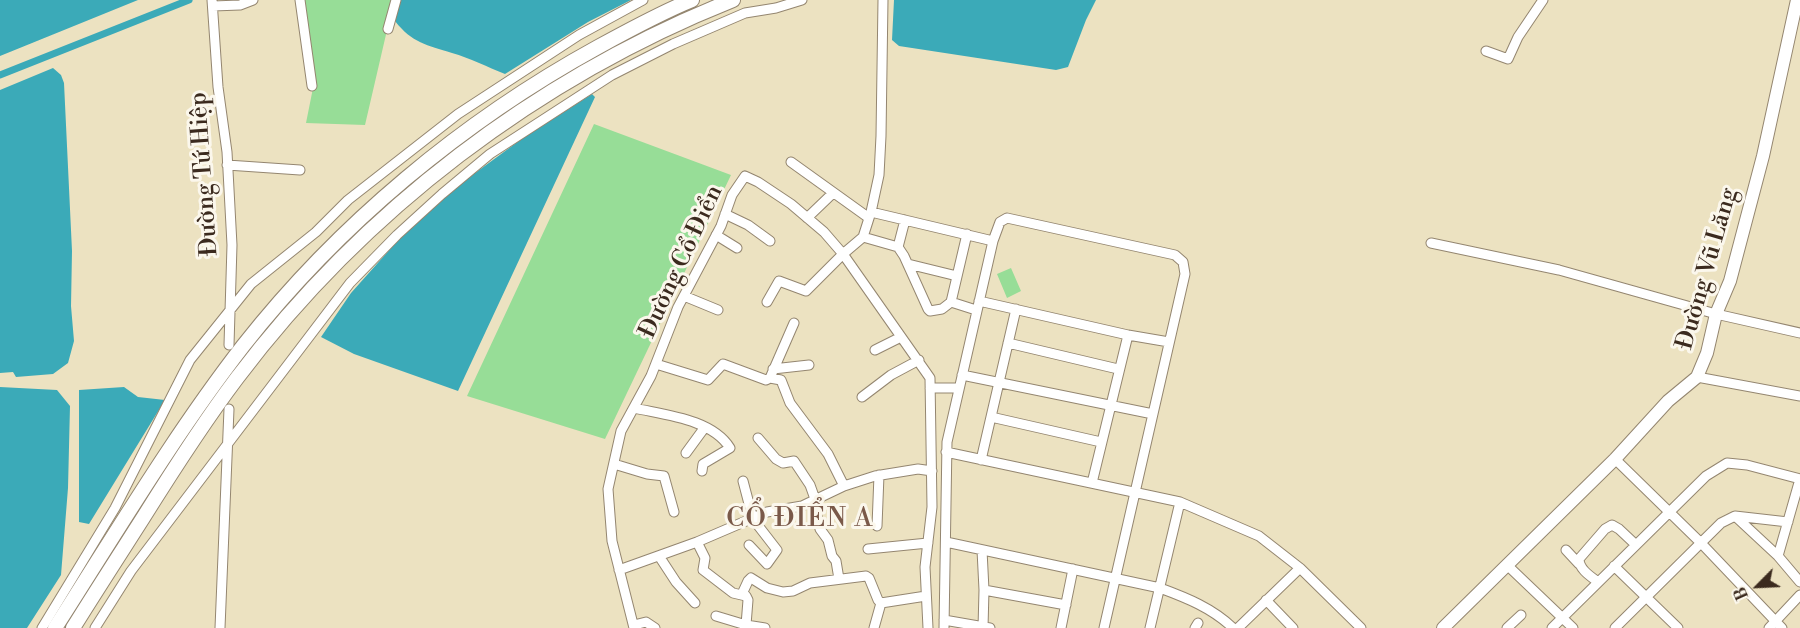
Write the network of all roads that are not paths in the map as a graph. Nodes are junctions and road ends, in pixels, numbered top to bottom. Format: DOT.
graph roads {
  1 [pos="253,0"];
  2 [pos="300,0"];
  3 [pos="396,0"];
  4 [pos="643,0"];
  5 [pos="692,0"];
  6 [pos="733,0"];
  7 [pos="802,0"];
  8 [pos="882,0"];
  9 [pos="1543,0"];
  10 [pos="1797,0"];
  11 [pos="213,3"];
  12 [pos="388,29"];
  13 [pos="1486,51"];
  14 [pos="312,86"];
  15 [pos="791,162"];
  16 [pos="227,165"];
  17 [pos="300,170"];
  18 [pos="832,193"];
  19 [pos="725,214"];
  20 [pos="870,215"];
  21 [pos="807,218"];
  22 [pos="905,220"];
  23 [pos="967,234"];
  24 [pos="716,235"];
  25 [pos="863,237"];
  26 [pos="770,241"];
  27 [pos="993,241"];
  28 [pos="1431,243"];
  29 [pos="737,248"];
  30 [pos="898,248"];
  31 [pos="843,254"];
  32 [pos="908,264"];
  33 [pos="957,276"];
  34 [pos="684,296"];
  35 [pos="767,302"];
  36 [pos="951,302"];
  37 [pos="978,305"];
  38 [pos="1016,309"];
  39 [pos="230,310"];
  40 [pos="718,310"];
  41 [pos="1716,314"];
  42 [pos="794,323"];
  43 [pos="1800,333"];
  44 [pos="1128,335"];
  45 [pos="901,337"];
  46 [pos="1169,342"];
  47 [pos="1008,343"];
  48 [pos="230,345"];
  49 [pos="875,350"];
  50 [pos="919,360"];
  51 [pos="656,364"];
  52 [pos="808,365"];
  53 [pos="1118,369"];
  54 [pos="771,374"];
  55 [pos="962,375"];
  56 [pos="1697,377"];
  57 [pos="998,382"];
  58 [pos="930,388"];
  59 [pos="959,388"];
  60 [pos="1800,396"];
  61 [pos="862,397"];
  62 [pos="1110,406"];
  63 [pos="634,408"];
  64 [pos="228,409"];
  65 [pos="1153,414"];
  66 [pos="991,417"];
  67 [pos="705,427"];
  68 [pos="758,438"];
  69 [pos="1101,442"];
  70 [pos="226,447"];
  71 [pos="686,453"];
  72 [pos="946,453"];
  73 [pos="1615,459"];
  74 [pos="981,460"];
  75 [pos="614,464"];
  76 [pos="702,471"];
  77 [pos="932,471"];
  78 [pos="879,475"];
  79 [pos="1800,479"];
  80 [pos="744,481"];
  81 [pos="1092,483"];
  82 [pos="844,486"];
  83 [pos="1136,493"];
  84 [pos="814,500"];
  85 [pos="1180,502"];
  86 [pos="674,512"];
  87 [pos="1669,513"];
  88 [pos="1735,516"];
  89 [pos="753,519"];
  90 [pos="1788,522"];
  91 [pos="877,526"];
  92 [pos="697,542"];
  93 [pos="945,542"];
  94 [pos="928,543"];
  95 [pos="1701,543"];
  96 [pos="749,545"];
  97 [pos="1636,545"];
  98 [pos="868,549"];
  99 [pos="982,550"];
  100 [pos="1566,550"];
  101 [pos="659,556"];
  102 [pos="1778,556"];
  103 [pos="926,558"];
  104 [pos="945,558"];
  105 [pos="1579,564"];
  106 [pos="1507,565"];
  107 [pos="1614,566"];
  108 [pos="1073,568"];
  109 [pos="1300,568"];
  110 [pos="619,570"];
  111 [pos="1116,578"];
  112 [pos="839,579"];
  113 [pos="1598,582"];
  114 [pos="1800,582"];
  115 [pos="1160,588"];
  116 [pos="984,590"];
  117 [pos="742,594"];
  118 [pos="926,596"];
  119 [pos="1800,596"];
  120 [pos="1646,597"];
  121 [pos="1266,600"];
  122 [pos="695,603"];
  123 [pos="881,603"];
  124 [pos="1065,605"];
  125 [pos="1521,615"];
  126 [pos="716,616"];
  127 [pos="1562,618"];
  128 [pos="944,624"];
  129 [pos="746,625"];
  130 [pos="1776,626"];
  131 [pos="634,627"];
  132 [pos="1510,627"];
  133 [pos="42,628"];
  134 [pos="55,628"];
  135 [pos="73,628"];
  136 [pos="95,628"];
  137 [pos="220,628"];
  138 [pos="655,628"];
  139 [pos="765,628"];
  140 [pos="874,628"];
  141 [pos="928,628"];
  142 [pos="985,628"];
  143 [pos="1061,628"];
  144 [pos="1104,628"];
  145 [pos="1150,628"];
  146 [pos="1233,628"];
  147 [pos="1238,628"];
  148 [pos="1293,628"];
  149 [pos="1361,628"];
  150 [pos="1443,628"];
  151 [pos="1552,628"];
  152 [pos="1573,628"];
  153 [pos="1615,628"];
  154 [pos="1678,628"];
  1 -- 11 [label="street"];
  2 -- 14 [label="street"];
  3 -- 12 [label="street"];
  4 -- 39 [label="street"];
  5 -- 134 [label="highway"];
  6 -- 135 [label="highway"];
  7 -- 70 [label="street"];
  8 -- 20 [label="street"];
  9 -- 13 [label="street"];
  10 -- 41 [label="main road, Đường Vũ Lăng"];
  11 -- 16 [label="street, Đường Tứ Hiệp"];
  15 -- 18 [label="street"];
  16 -- 17 [label="street"];
  16 -- 39 [label="street, Đường Tứ Hiệp"];
  18 -- 20 [label="street"];
  18 -- 21 [label="street"];
  19 -- 21 [label="street, Đường Cổ Điển"];
  19 -- 24 [label="street, Đường Cổ Điển"];
  19 -- 26 [label="street"];
  20 -- 22 [label="street"];
  20 -- 25 [label="street"];
  21 -- 31 [label="street, Đường Cổ Điển"];
  22 -- 23 [label="street"];
  22 -- 30 [label="street"];
  23 -- 27 [label="street"];
  23 -- 33 [label="street"];
  24 -- 29 [label="street"];
  24 -- 34 [label="street, Đường Cổ Điển"];
  25 -- 30 [label="street"];
  25 -- 31 [label="street"];
  27 -- 37 [label="street"];
  27 -- 46 [label="street"];
  28 -- 41 [label="street"];
  30 -- 32 [label="street"];
  31 -- 35 [label="street"];
  31 -- 45 [label="street, Đường Cổ Điển"];
  32 -- 33 [label="street"];
  32 -- 36 [label="street"];
  33 -- 36 [label="street"];
  34 -- 40 [label="street"];
  34 -- 51 [label="street, Đường Cổ Điển"];
  36 -- 37 [label="street"];
  37 -- 38 [label="street"];
  37 -- 55 [label="street"];
  38 -- 44 [label="street"];
  38 -- 47 [label="street"];
  39 -- 48 [label="street, Đường Tứ Hiệp"];
  39 -- 133 [label="street"];
  41 -- 43 [label="street"];
  41 -- 56 [label="main road, Đường Vũ Lăng"];
  42 -- 54 [label="street"];
  44 -- 46 [label="street"];
  44 -- 53 [label="street"];
  45 -- 49 [label="street"];
  45 -- 50 [label="street, Đường Cổ Điển"];
  46 -- 65 [label="street"];
  47 -- 53 [label="street"];
  47 -- 57 [label="street"];
  50 -- 58 [label="street, Đường Cổ Điển"];
  50 -- 61 [label="street"];
  51 -- 54 [label="street"];
  51 -- 63 [label="street, Đường Cổ Điển"];
  52 -- 54 [label="street"];
  53 -- 62 [label="street"];
  54 -- 82 [label="street"];
  55 -- 57 [label="street"];
  55 -- 59 [label="street"];
  56 -- 60 [label="street"];
  56 -- 73 [label="main road, Đường Vũ Lăng"];
  57 -- 62 [label="street"];
  57 -- 66 [label="street"];
  58 -- 59 [label="street"];
  58 -- 77 [label="street, Đường Cổ Điển"];
  59 -- 72 [label="street"];
  62 -- 65 [label="street"];
  62 -- 69 [label="street"];
  63 -- 67 [label="street"];
  63 -- 75 [label="street, Đường Cổ Điển"];
  64 -- 70 [label="street"];
  65 -- 83 [label="street"];
  66 -- 69 [label="street"];
  66 -- 74 [label="street"];
  67 -- 71 [label="street"];
  67 -- 76 [label="street"];
  68 -- 84 [label="street"];
  69 -- 81 [label="street"];
  70 -- 136 [label="street"];
  70 -- 137 [label="street"];
  72 -- 74 [label="street"];
  72 -- 93 [label="street"];
  73 -- 87 [label="street"];
  73 -- 106 [label="main road, Đường Vũ Lăng"];
  74 -- 81 [label="street"];
  75 -- 86 [label="street"];
  75 -- 110 [label="street, Đường Cổ Điển"];
  77 -- 78 [label="street"];
  77 -- 94 [label="street, Đường Cổ Điển"];
  78 -- 82 [label="street"];
  78 -- 91 [label="street"];
  79 -- 87 [label="street"];
  79 -- 90 [label="street"];
  80 -- 89 [label="street"];
  81 -- 83 [label="street"];
  82 -- 84 [label="street"];
  83 -- 85 [label="street"];
  83 -- 111 [label="street"];
  84 -- 89 [label="street"];
  84 -- 112 [label="street"];
  85 -- 109 [label="street"];
  85 -- 115 [label="street"];
  87 -- 95 [label="street"];
  87 -- 97 [label="street"];
  88 -- 90 [label="street"];
  88 -- 95 [label="street"];
  88 -- 102 [label="street"];
  89 -- 92 [label="street"];
  89 -- 96 [label="street"];
  90 -- 102 [label="street"];
  92 -- 101 [label="street"];
  92 -- 117 [label="street"];
  93 -- 99 [label="street"];
  93 -- 104 [label="street"];
  94 -- 98 [label="street"];
  94 -- 103 [label="street, Đường Cổ Điển"];
  95 -- 120 [label="street"];
  95 -- 130 [label="street"];
  97 -- 105 [label="street"];
  97 -- 107 [label="street"];
  99 -- 108 [label="street"];
  99 -- 116 [label="street"];
  100 -- 105 [label="street"];
  101 -- 110 [label="street"];
  101 -- 122 [label="street"];
  102 -- 114 [label="street"];
  103 -- 104 [label="street"];
  103 -- 118 [label="street, Đường Cổ Điển"];
  104 -- 128 [label="street"];
  105 -- 113 [label="street"];
  106 -- 127 [label="street"];
  106 -- 150 [label="main road, Đường Vũ Lăng"];
  107 -- 113 [label="street"];
  107 -- 120 [label="street"];
  108 -- 111 [label="street"];
  108 -- 124 [label="street"];
  109 -- 121 [label="street"];
  109 -- 149 [label="street"];
  110 -- 131 [label="street, Đường Cổ Điển"];
  111 -- 115 [label="street"];
  111 -- 144 [label="street"];
  112 -- 117 [label="street"];
  112 -- 123 [label="street"];
  113 -- 127 [label="street"];
  115 -- 145 [label="street"];
  115 -- 146 [label="street"];
  116 -- 124 [label="street"];
  116 -- 142 [label="street"];
  117 -- 129 [label="street"];
  118 -- 123 [label="street"];
  118 -- 141 [label="street, Đường Cổ Điển"];
  119 -- 130 [label="street"];
  120 -- 153 [label="street"];
  120 -- 154 [label="street"];
  121 -- 147 [label="street"];
  121 -- 148 [label="street"];
  123 -- 140 [label="street"];
  124 -- 143 [label="street"];
  125 -- 132 [label="street"];
  126 -- 129 [label="street"];
  127 -- 151 [label="street"];
  127 -- 152 [label="street"];
  128 -- 142 [label="street"];
  129 -- 139 [label="street"];
  131 -- 138 [label="street"];
}
